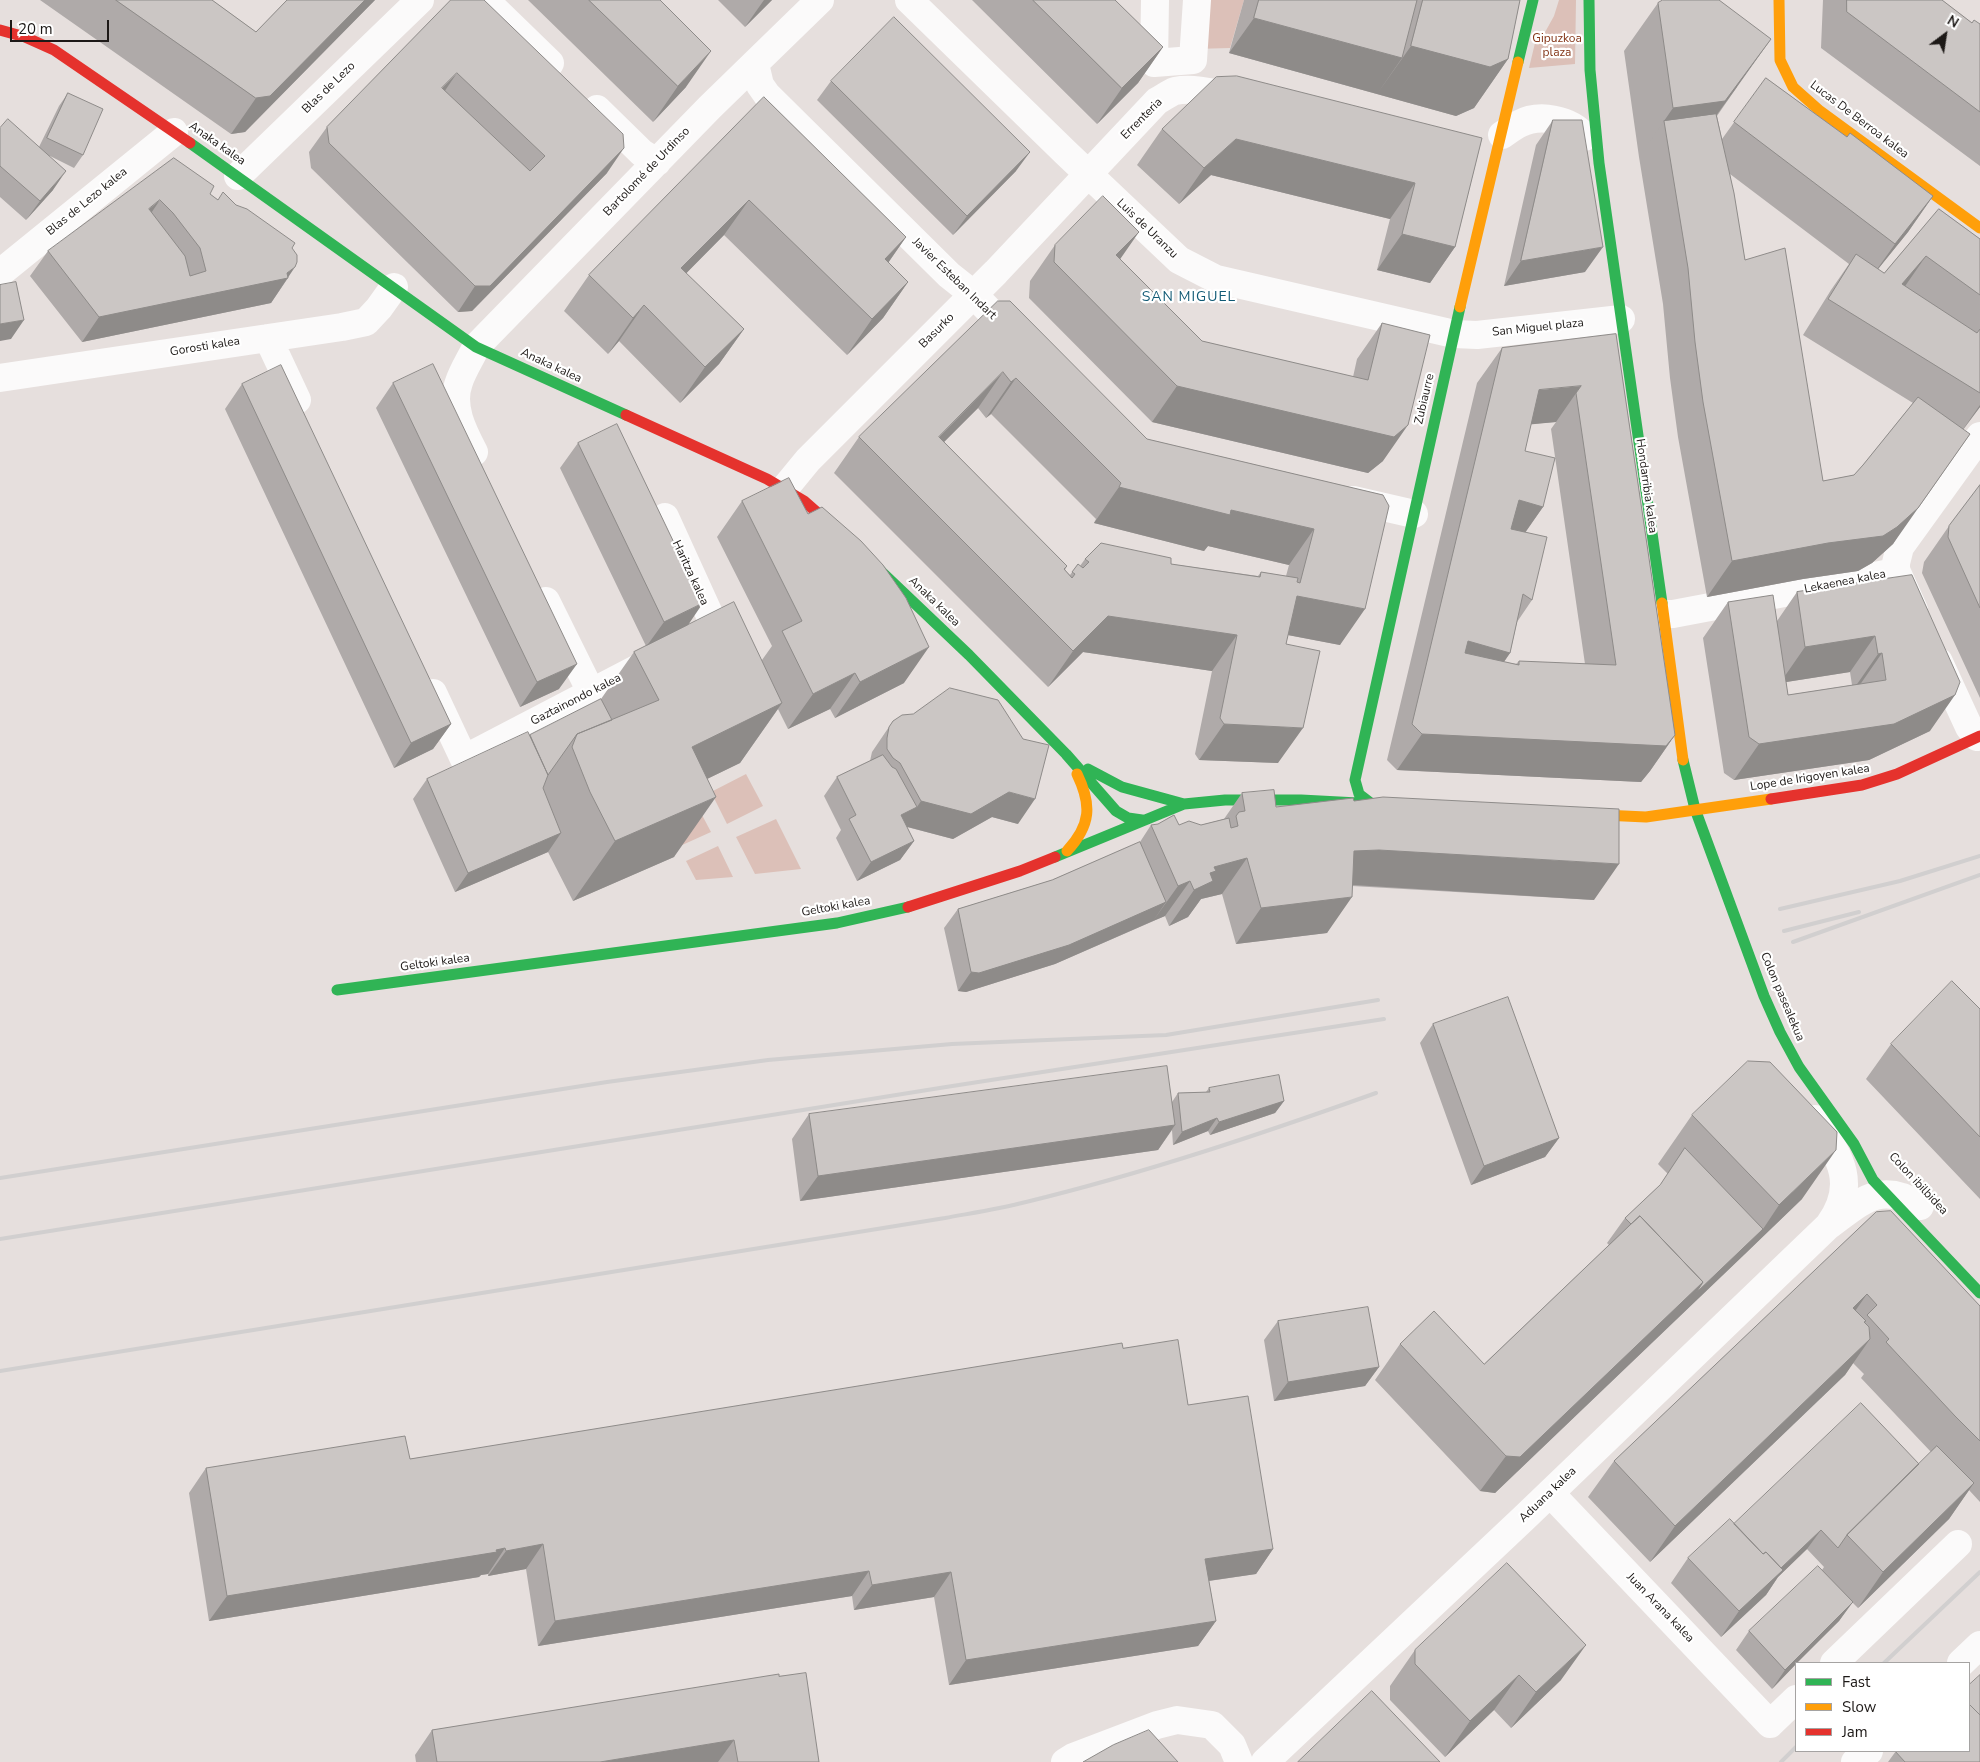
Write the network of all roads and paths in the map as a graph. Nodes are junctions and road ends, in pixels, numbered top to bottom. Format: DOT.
graph roads {
  1 [pos="420,0"];
  2 [pos="485,0"];
  3 [pos="820,0"];
  4 [pos="909,0"];
  5 [pos="1155,0"];
  6 [pos="1197,0"];
  7 [pos="1545,0"];
  8 [pos="1589,0"];
  9 [pos="1779,0"];
  10 [pos="1530,13"];
  11 [pos="0,30"];
  12 [pos="756,64"];
  13 [pos="1256,103"];
  14 [pos="174,132"];
  15 [pos="1502,135"];
  16 [pos="656,162"];
  17 [pos="1599,163"];
  18 [pos="1089,174"];
  19 [pos="238,176"];
  20 [pos="1980,228"];
  21 [pos="0,273"];
  22 [pos="394,287"];
  23 [pos="973,294"];
  24 [pos="1621,319"];
  25 [pos="1454,334"];
  26 [pos="268,338"];
  27 [pos="476,347"];
  28 [pos="1029,351"];
  29 [pos="0,378"];
  30 [pos="309,426"];
  31 [pos="1980,436"];
  32 [pos="485,474"];
  33 [pos="785,488"];
  34 [pos="1327,494"];
  35 [pos="1414,514"];
  36 [pos="665,517"];
  37 [pos="1896,570"];
  38 [pos="536,579"];
  39 [pos="1664,614"];
  40 [pos="716,629"];
  41 [pos="422,669"];
  42 [pos="591,692"];
  43 [pos="1979,737"];
  44 [pos="1066,754"];
  45 [pos="1684,765"];
  46 [pos="1355,780"];
  47 [pos="1112,782"];
  48 [pos="1676,786"];
  49 [pos="1323,802"];
  50 [pos="1665,802"];
  51 [pos="1184,804"];
  52 [pos="1125,807"];
  53 [pos="1695,810"];
  54 [pos="1566,814"];
  55 [pos="1646,817"];
  56 [pos="1142,820"];
  57 [pos="1668,825"];
  58 [pos="1114,832"];
  59 [pos="1694,843"];
  60 [pos="1067,851"];
  61 [pos="1719,876"];
  62 [pos="337,990"];
  63 [pos="1794,1059"];
  64 [pos="1837,1118"];
  65 [pos="1875,1158"];
  66 [pos="1886,1187"];
  67 [pos="1923,1209"];
  68 [pos="1828,1226"];
  69 [pos="1980,1293"];
  70 [pos="1550,1493"];
  71 [pos="1958,1544"];
  72 [pos="1980,1645"];
  73 [pos="1835,1662"];
  74 [pos="1962,1662"];
  75 [pos="1337,1694"];
  76 [pos="1795,1700"];
  77 [pos="1357,1714"];
  78 [pos="1868,1752"];
  79 [pos="1065,1762"];
  80 [pos="1239,1762"];
  81 [pos="1265,1762"];
  82 [pos="1854,1762"];
  1 -- 19 [label="street, Blas de Lezo"];
  2 -- 16 [label="street"];
  3 -- 12 [label="street, Bartolomé de Urdinso"];
  4 -- 18 [label="street, Luis de Uranzu"];
  5 -- 6 [label="street"];
  7 -- 10 [label="street"];
  8 -- 17 [label="street, Hondarribia kalea"];
  9 -- 20 [label="street, Lucas De Berroa kalea"];
  10 -- 15 [label="street, Zubiaurre"];
  11 -- 14 [label="street, Anaka kalea"];
  12 -- 16 [label="street, Bartolomé de Urdinso"];
  12 -- 23 [label="street, Javier Esteban Indart"];
  13 -- 18 [label="street, Errenteria"];
  14 -- 19 [label="street, Anaka kalea"];
  14 -- 21 [label="street, Blas de Lezo kalea"];
  15 -- 17 [label="street, Hondarribia kalea"];
  15 -- 25 [label="street, Zubiaurre"];
  16 -- 27 [label="street, Bartolomé de Urdinso"];
  17 -- 24 [label="street, Hondarribia kalea"];
  18 -- 23 [label="street, Basurko"];
  18 -- 25 [label="street, Luis de Uranzu"];
  19 -- 22 [label="street, Anaka kalea"];
  22 -- 26 [label="street, Gorosti kalea"];
  22 -- 27 [label="street, Anaka kalea"];
  23 -- 28 [label="street, Javier Esteban Indart"];
  23 -- 33 [label="street, Basurko"];
  24 -- 25 [label="street, San Miguel plaza"];
  24 -- 39 [label="street, Hondarribia kalea"];
  25 -- 35 [label="street, Zubiaurre"];
  26 -- 29 [label="street, Gorosti kalea"];
  26 -- 30 [label="street"];
  27 -- 32 [label="street, Bartolomé de Urdinso"];
  27 -- 33 [label="street, Anaka kalea"];
  31 -- 37 [label="street, Lekaenea kalea"];
  33 -- 44 [label="street, Anaka kalea"];
  34 -- 35 [label="street"];
  35 -- 46 [label="street, Zubiaurre"];
  36 -- 40 [label="street, Haritza kalea"];
  37 -- 39 [label="street, Lekaenea kalea"];
  37 -- 43 [label="street"];
  38 -- 42 [label="street"];
  39 -- 45 [label="street, Hondarribia kalea"];
  40 -- 42 [label="street, Gaztainondo kalea"];
  41 -- 42 [label="street, Gaztainondo kalea"];
  43 -- 53 [label="street, Lope de Irigoyen kalea"];
  44 -- 47 [label="street, Anaka kalea"];
  44 -- 52 [label="street, Anaka kalea"];
  44 -- 60 [label="street, Anaka kalea"];
  45 -- 48 [label="street"];
  45 -- 53 [label="street, Hondarribia kalea"];
  46 -- 49 [label="street, Geltoki kalea"];
  46 -- 49 [label="street, Geltoki kalea"];
  47 -- 51 [label="street, Anaka kalea"];
  47 -- 52 [label="street, Anaka kalea"];
  49 -- 51 [label="street, Geltoki kalea"];
  50 -- 55 [label="street"];
  51 -- 56 [label="street, Geltoki kalea"];
  52 -- 56 [label="street, Anaka kalea"];
  52 -- 58 [label="street"];
  53 -- 55 [label="street"];
  53 -- 61 [label="street, Colon pasealekua"];
  54 -- 55 [label="street"];
  55 -- 57 [label="street"];
  56 -- 58 [label="street, Geltoki kalea"];
  58 -- 60 [label="street, Geltoki kalea"];
  59 -- 61 [label="street"];
  60 -- 62 [label="street, Geltoki kalea"];
  61 -- 63 [label="street, Colon pasealekua"];
  63 -- 64 [label="street, Colon pasealekua"];
  63 -- 68 [label="street, Aduana kalea"];
  64 -- 65 [label="street, Colon ibilbidea"];
  64 -- 66 [label="street, Colon pasealekua"];
  66 -- 67 [label="street, Aduana kalea"];
  66 -- 68 [label="street, Aduana kalea"];
  66 -- 69 [label="street"];
  68 -- 70 [label="street, Aduana kalea"];
  70 -- 75 [label="street, Aduana kalea"];
  70 -- 76 [label="street, Juan Arana kalea"];
  71 -- 73 [label="street"];
  72 -- 74 [label="street"];
  75 -- 77 [label="street"];
  75 -- 81 [label="street, Aduana kalea"];
  78 -- 82 [label="street"];
  79 -- 80 [label="street"];
}
